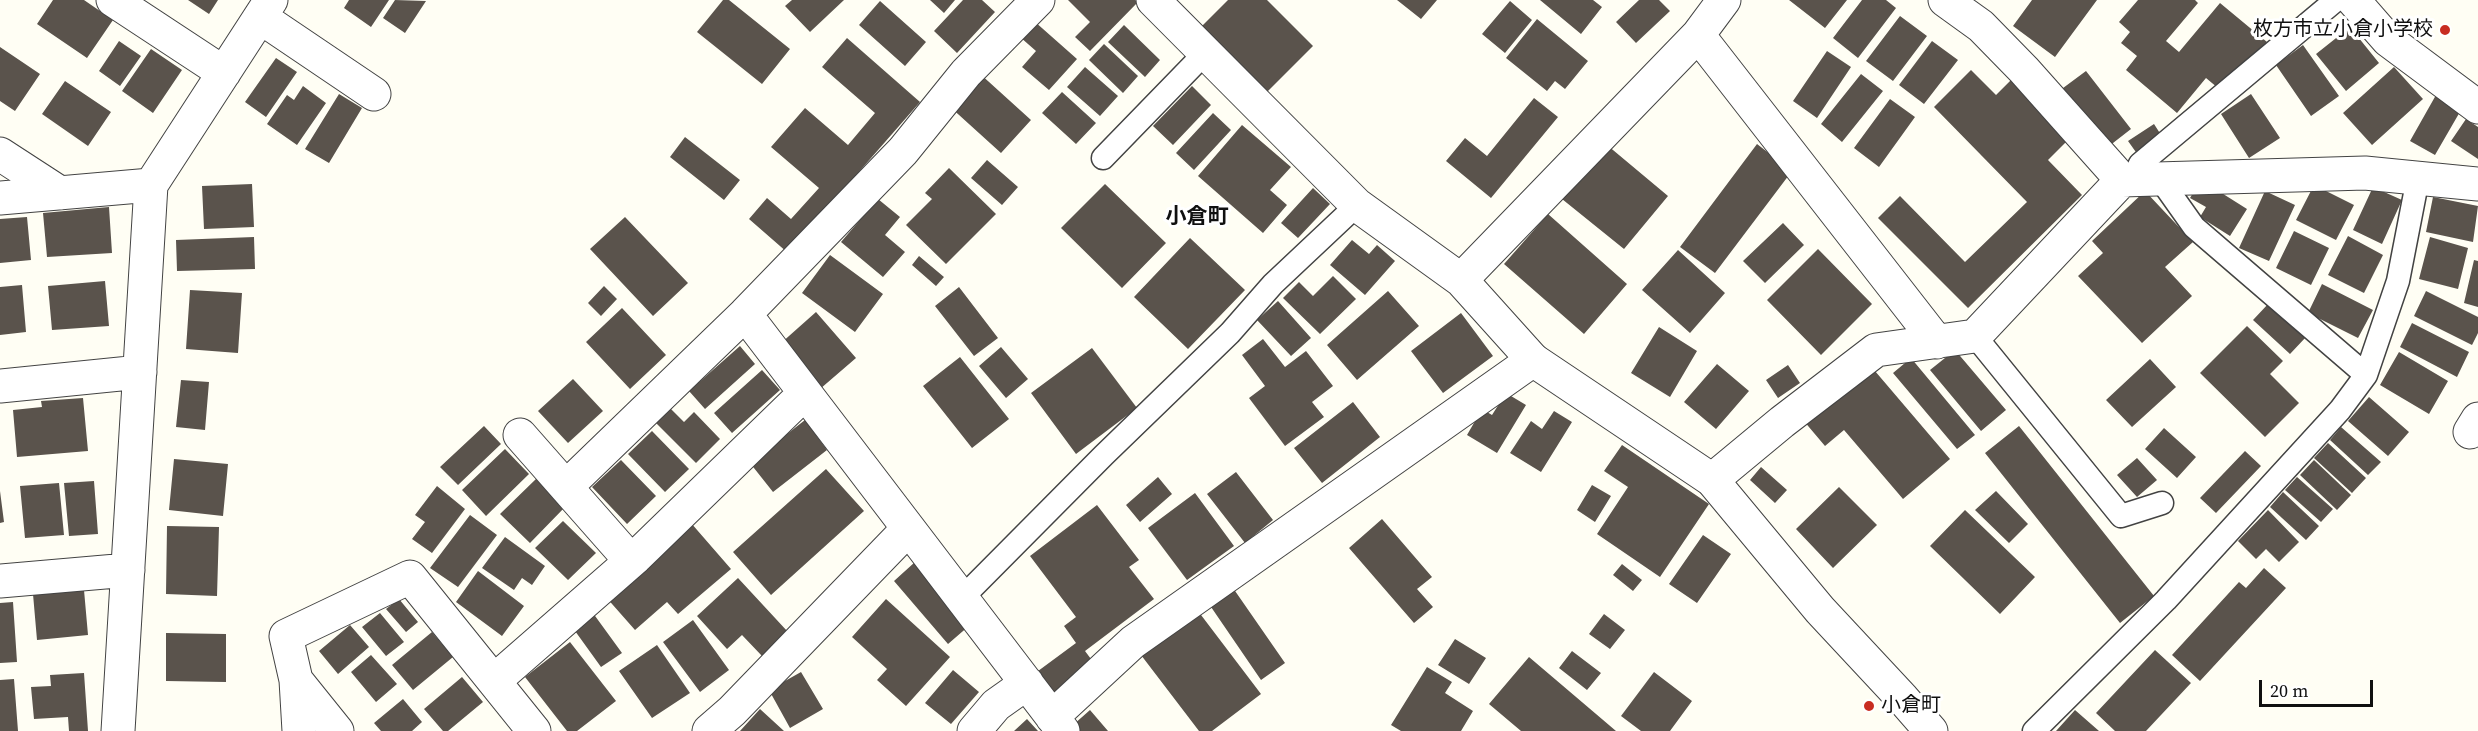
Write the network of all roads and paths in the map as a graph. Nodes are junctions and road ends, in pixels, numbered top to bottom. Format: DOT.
graph roads {
  1 [pos="113,0"];
  2 [pos="1038,0"];
  3 [pos="1153,0"];
  4 [pos="1724,0"];
  5 [pos="1945,0"];
  6 [pos="2336,0"];
  7 [pos="2353,0"];
  8 [pos="266,9"];
  9 [pos="1698,35"];
  10 [pos="1204,53"];
  11 [pos="224,73"];
  12 [pos="374,94"];
  13 [pos="2478,107"];
  14 [pos="0,154"];
  15 [pos="1103,158"];
  16 [pos="2418,178"];
  17 [pos="2138,179"];
  18 [pos="2478,184"];
  19 [pos="151,185"];
  20 [pos="60,193"];
  21 [pos="0,198"];
  22 [pos="1357,205"];
  23 [pos="1461,280"];
  24 [pos="745,314"];
  25 [pos="1975,336"];
  26 [pos="1937,342"];
  27 [pos="1533,360"];
  28 [pos="140,372"];
  29 [pos="2366,375"];
  30 [pos="0,386"];
  31 [pos="805,393"];
  32 [pos="520,435"];
  33 [pos="1713,480"];
  34 [pos="566,487"];
  35 [pos="2162,503"];
  36 [pos="908,529"];
  37 [pos="631,561"];
  38 [pos="128,570"];
  39 [pos="0,581"];
  40 [pos="961,599"];
  41 [pos="296,680"];
  42 [pos="494,681"];
  43 [pos="1027,683"];
  44 [pos="1058,724"];
  45 [pos="118,731"];
  46 [pos="298,731"];
  47 [pos="337,731"];
  48 [pos="534,731"];
  49 [pos="709,731"];
  50 [pos="974,731"];
  51 [pos="1931,731"];
  52 [pos="2034,731"];
  1 -- 11 [label="street"];
  2 -- 24 [label="street"];
  3 -- 10 [label="street"];
  4 -- 9 [label="street"];
  5 -- 17 [label="street"];
  6 -- 17 [label="lane"];
  7 -- 13 [label="street"];
  8 -- 11 [label="street"];
  8 -- 12 [label="street"];
  9 -- 23 [label="street"];
  9 -- 26 [label="street"];
  10 -- 15 [label="lane"];
  10 -- 22 [label="street"];
  11 -- 19 [label="street"];
  14 -- 20 [label="street"];
  16 -- 17 [label="street"];
  16 -- 18 [label="street"];
  16 -- 29 [label="lane"];
  17 -- 25 [label="street"];
  17 -- 29 [label="lane"];
  19 -- 20 [label="street"];
  19 -- 28 [label="street"];
  20 -- 21 [label="street"];
  22 -- 23 [label="street"];
  22 -- 40 [label="lane"];
  23 -- 27 [label="street"];
  24 -- 31 [label="street"];
  24 -- 34 [label="street"];
  25 -- 26 [label="street"];
  25 -- 35 [label="lane"];
  26 -- 33 [label="street"];
  27 -- 33 [label="street"];
  27 -- 44 [label="street"];
  28 -- 30 [label="street"];
  28 -- 38 [label="street"];
  29 -- 52 [label="lane"];
  31 -- 36 [label="street"];
  31 -- 37 [label="street"];
  32 -- 34 [label="street"];
  33 -- 51 [label="street"];
  34 -- 37 [label="street"];
  36 -- 40 [label="street"];
  36 -- 49 [label="street"];
  37 -- 42 [label="street"];
  38 -- 39 [label="street"];
  38 -- 45 [label="street"];
  40 -- 43 [label="street"];
  41 -- 42 [label="street"];
  41 -- 46 [label="street"];
  41 -- 47 [label="street"];
  42 -- 48 [label="street"];
  43 -- 44 [label="street"];
  43 -- 50 [label="street"];
}
